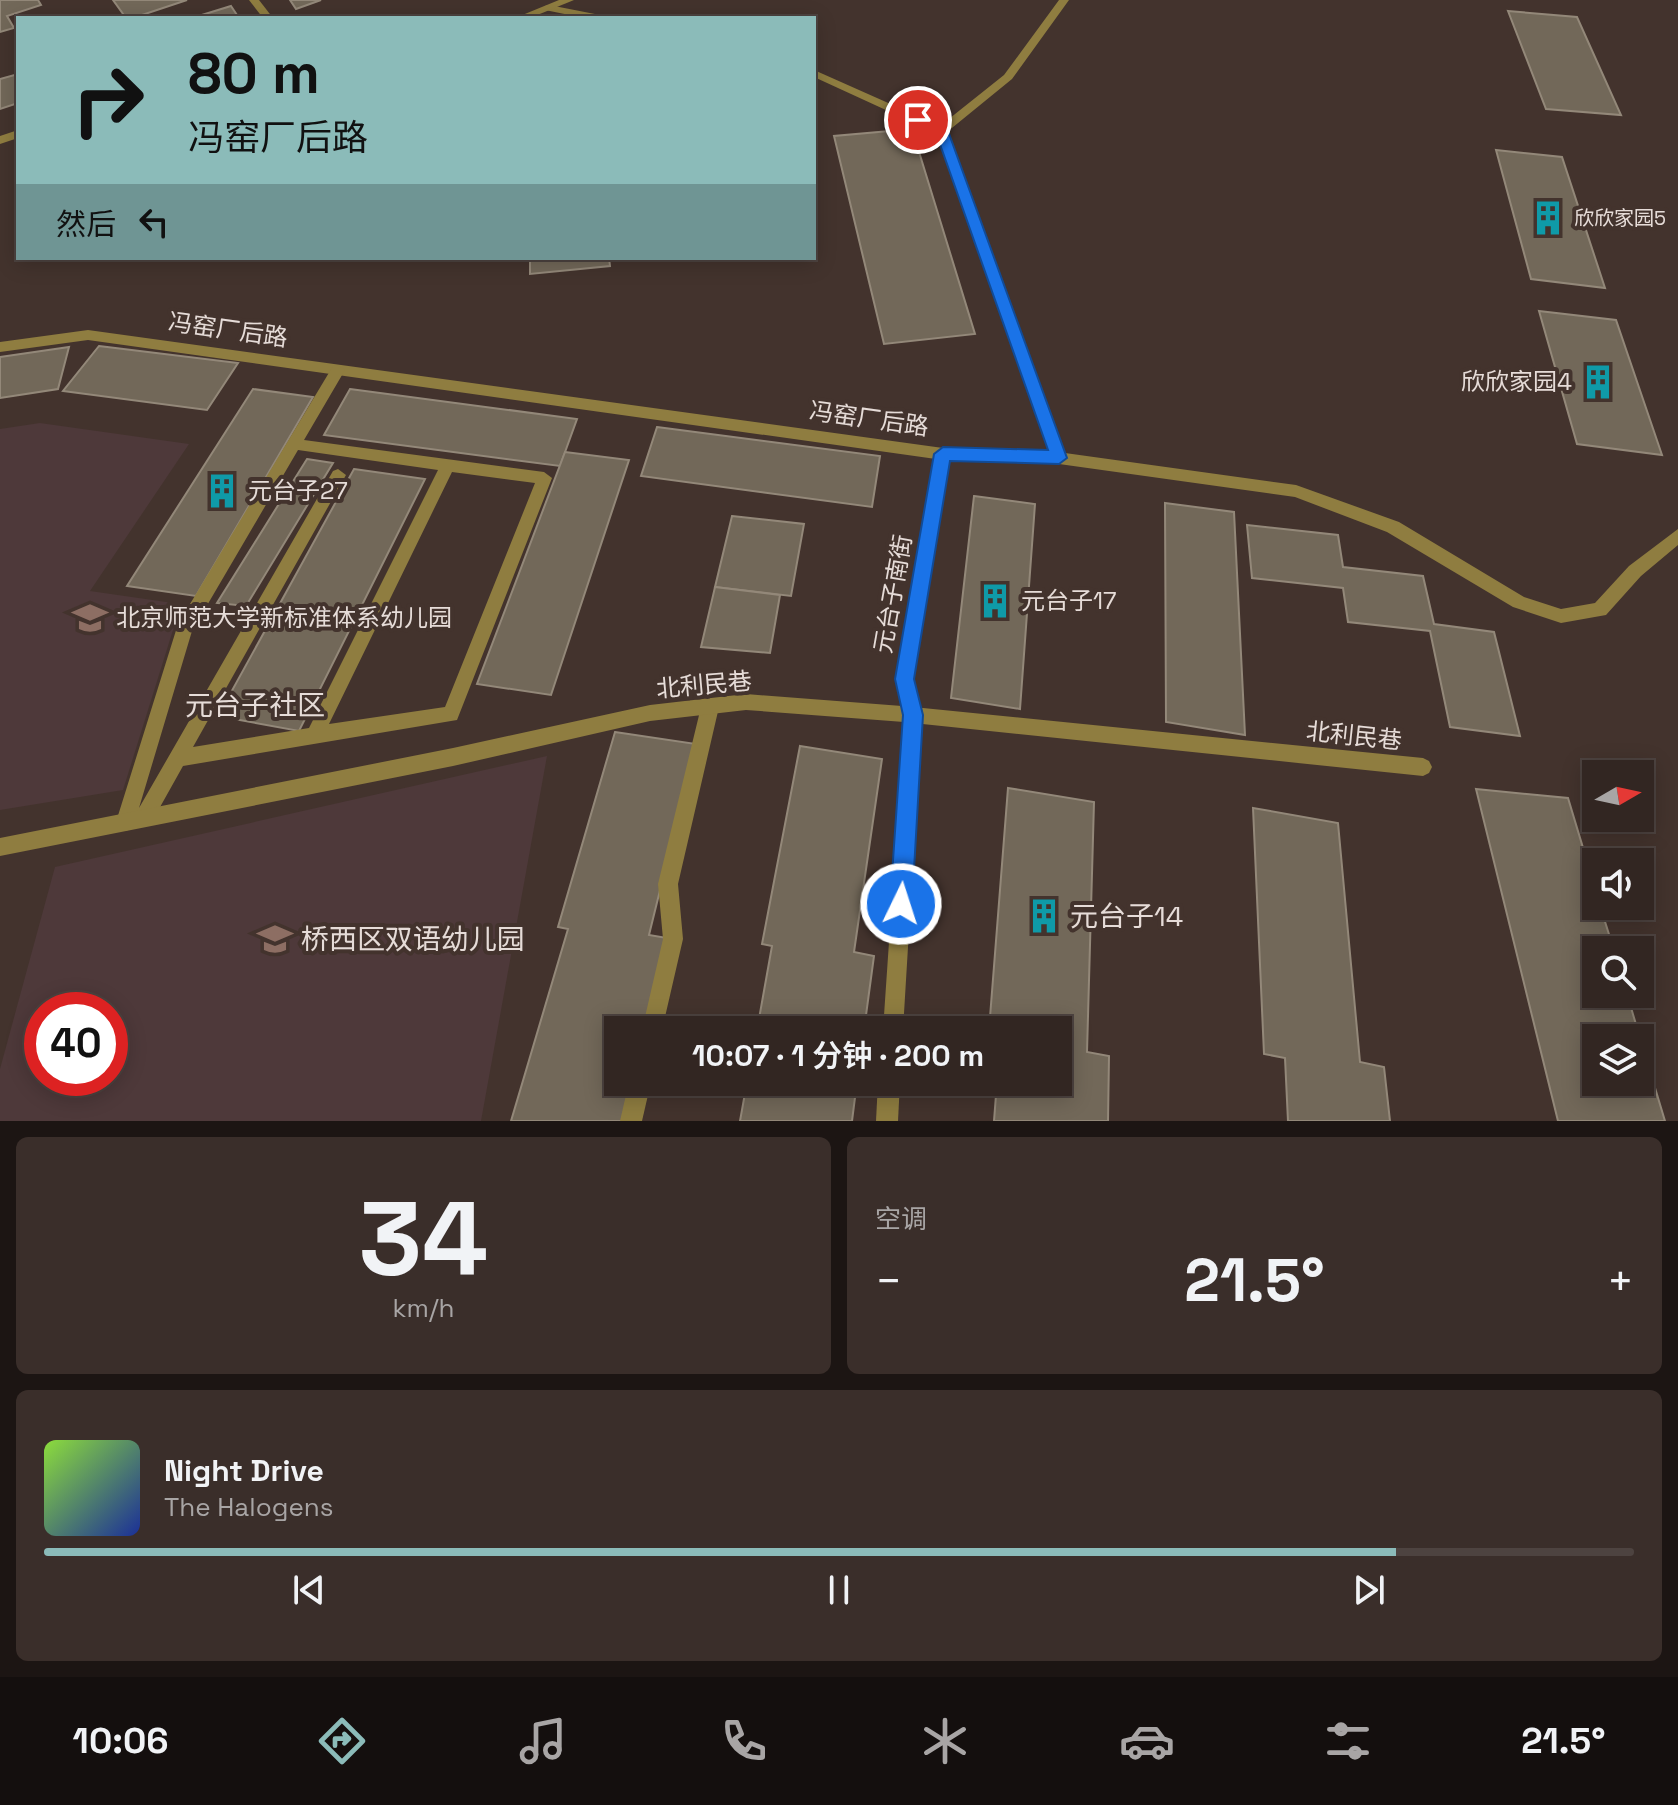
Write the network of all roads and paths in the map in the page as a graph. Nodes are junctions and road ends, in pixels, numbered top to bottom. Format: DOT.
graph roads {
  1 [pos="254,0"];
  2 [pos="569,0"];
  3 [pos="1064,0"];
  4 [pos="549,8"];
  5 [pos="266,16"];
  6 [pos="526,16"];
  7 [pos="590,16"];
  8 [pos="816,74"];
  9 [pos="941,131"];
  10 [pos="0,347"];
  11 [pos="338,370"];
  12 [pos="294,444"];
  13 [pos="943,454"];
  14 [pos="1059,458"];
  15 [pos="448,465"];
  16 [pos="338,475"];
  17 [pos="1678,536"];
  18 [pos="710,707"];
  19 [pos="913,715"];
  20 [pos="315,735"];
  21 [pos="177,758"];
  22 [pos="1423,767"];
  23 [pos="134,820"];
  24 [pos="0,847"];
  25 [pos="655,1016"];
  26 [pos="894,1016"];
  27 [pos="637,1096"];
  28 [pos="888,1096"];
  29 [pos="631,1121"];
  30 [pos="887,1121"];
  1 -- 5 [label="street"];
  2 -- 4 [label="street"];
  3 -- 9 [label="street"];
  4 -- 6 [label="street"];
  4 -- 7 [label="street"];
  8 -- 9 [label="street"];
  9 -- 14 [label="street"];
  10 -- 11 [label="street, 冯窑厂后路"];
  11 -- 12 [label="street"];
  11 -- 13 [label="street, 冯窑厂后路"];
  12 -- 15 [label="street"];
  12 -- 23 [label="street"];
  13 -- 14 [label="street, 冯窑厂后路"];
  13 -- 19 [label="street, 元台子南街"];
  14 -- 17 [label="street, 冯窑厂后路"];
  15 -- 20 [label="street"];
  15 -- 20 [label="street"];
  16 -- 21 [label="street"];
  18 -- 19 [label="street, 北利民巷"];
  18 -- 23 [label="street, 北利民巷"];
  18 -- 25 [label="street"];
  19 -- 22 [label="street, 北利民巷"];
  19 -- 26 [label="street, 元台子南街"];
  20 -- 21 [label="street"];
  21 -- 23 [label="street"];
  23 -- 24 [label="street, 北利民巷"];
  27 -- 29 [label="street"];
  28 -- 30 [label="street"];
}
